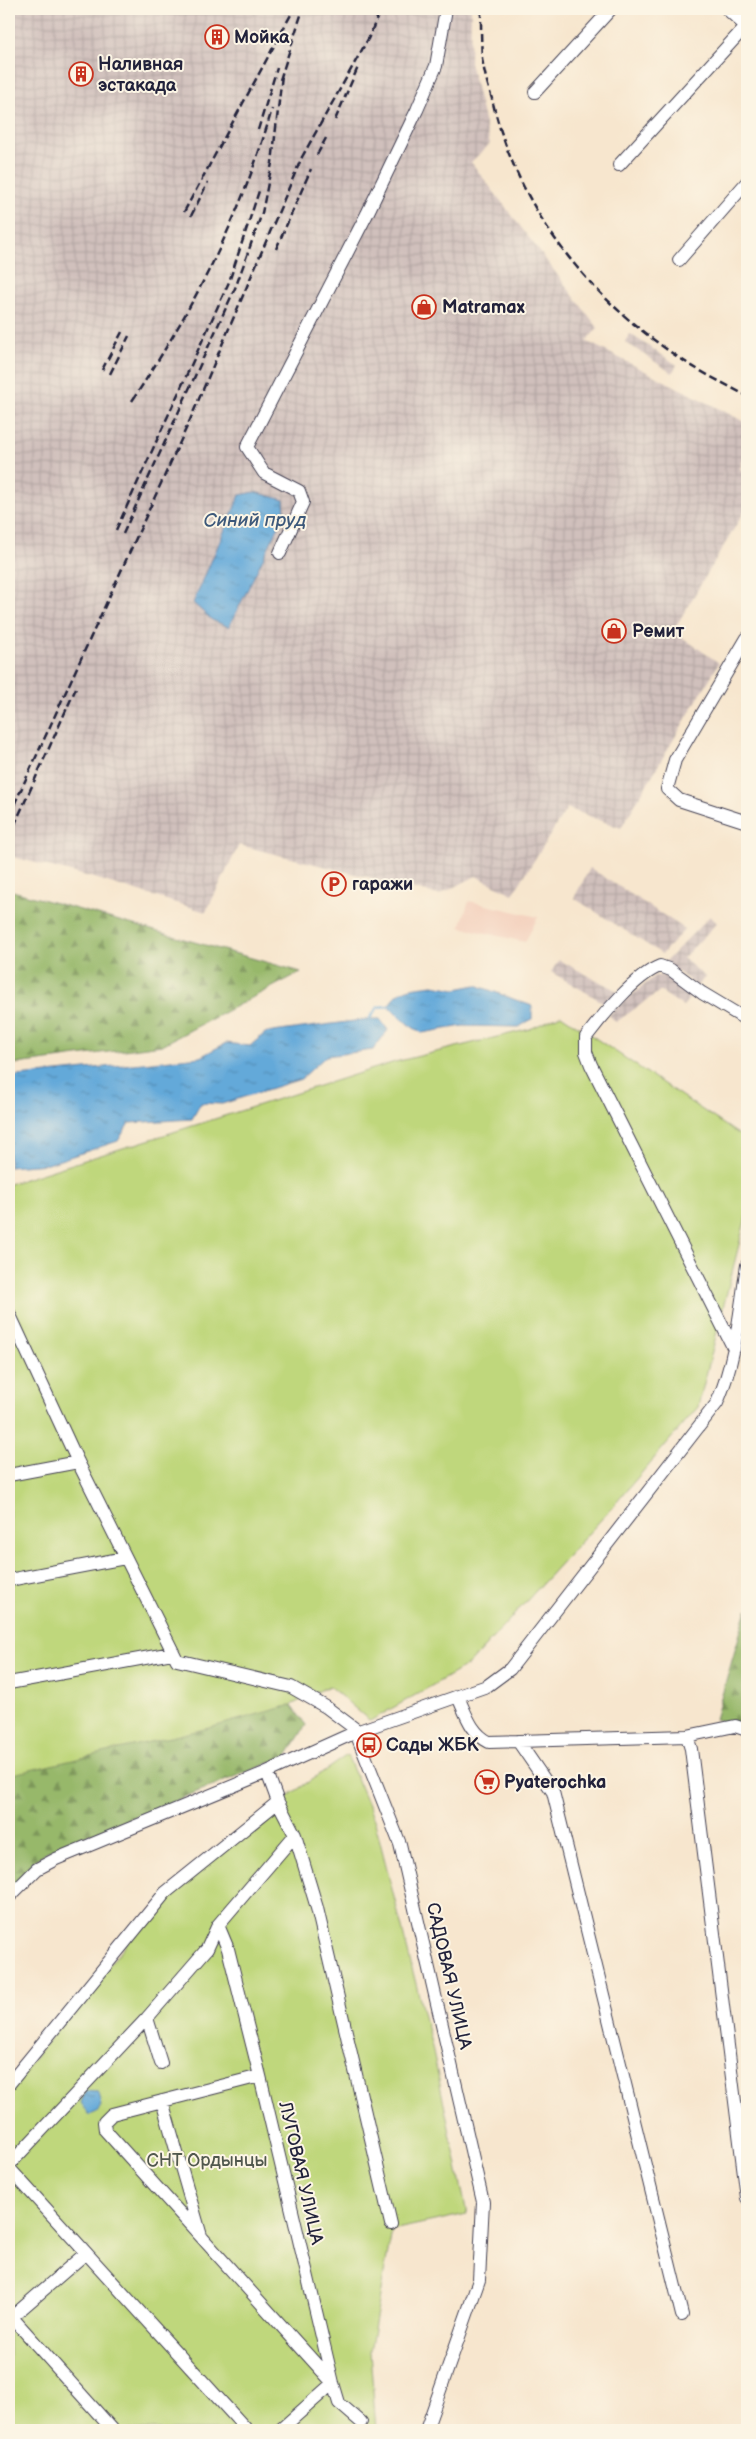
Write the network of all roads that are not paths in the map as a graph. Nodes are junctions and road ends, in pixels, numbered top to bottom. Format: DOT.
graph roads {
  1 [pos="446,9"];
  2 [pos="611,9"];
  3 [pos="727,9"];
  4 [pos="747,26"];
  5 [pos="535,92"];
  6 [pos="620,164"];
  7 [pos="747,182"];
  8 [pos="678,260"];
  9 [pos="280,553"];
  10 [pos="747,638"];
  11 [pos="747,822"];
  12 [pos="747,1020"];
  13 [pos="747,1265"];
  14 [pos="9,1313"];
  15 [pos="734,1349"];
  16 [pos="78,1462"];
  17 [pos="9,1475"];
  18 [pos="125,1558"];
  19 [pos="9,1580"];
  20 [pos="172,1653"];
  21 [pos="9,1683"];
  22 [pos="458,1697"];
  23 [pos="747,1730"];
  24 [pos="356,1732"];
  25 [pos="687,1736"];
  26 [pos="518,1741"];
  27 [pos="267,1772"];
  28 [pos="278,1802"];
  29 [pos="295,1835"];
  30 [pos="9,1897"];
  31 [pos="218,1925"];
  32 [pos="147,2018"];
  33 [pos="161,2063"];
  34 [pos="260,2076"];
  35 [pos="9,2084"];
  36 [pos="162,2101"];
  37 [pos="741,2106"];
  38 [pos="9,2166"];
  39 [pos="747,2198"];
  40 [pos="391,2224"];
  41 [pos="202,2239"];
  42 [pos="86,2253"];
  43 [pos="682,2314"];
  44 [pos="10,2316"];
  45 [pos="333,2383"];
  46 [pos="361,2422"];
  47 [pos="113,2430"];
  48 [pos="247,2430"];
  49 [pos="280,2430"];
  50 [pos="426,2430"];
  1 -- 9 [label="street"];
  2 -- 5 [label="street"];
  3 -- 4 [label="street"];
  4 -- 6 [label="street"];
  7 -- 8 [label="street"];
  10 -- 11 [label="street"];
  12 -- 15 [label="street"];
  13 -- 15 [label="street"];
  14 -- 16 [label="street"];
  15 -- 22 [label="street"];
  16 -- 17 [label="street"];
  16 -- 18 [label="street"];
  18 -- 19 [label="street"];
  18 -- 20 [label="street"];
  20 -- 21 [label="street"];
  20 -- 24 [label="street"];
  22 -- 24 [label="street"];
  22 -- 26 [label="street"];
  23 -- 25 [label="street"];
  24 -- 27 [label="street"];
  24 -- 50 [label="street, САДОВАЯ УЛИЦА"];
  25 -- 26 [label="street"];
  25 -- 37 [label="street"];
  26 -- 43 [label="street"];
  27 -- 28 [label="street"];
  27 -- 30 [label="street"];
  28 -- 29 [label="street"];
  28 -- 35 [label="street"];
  29 -- 31 [label="street"];
  29 -- 40 [label="street"];
  31 -- 32 [label="street"];
  31 -- 34 [label="street, ЛУГОВАЯ УЛИЦА"];
  32 -- 33 [label="street"];
  32 -- 38 [label="street"];
  34 -- 36 [label="street"];
  34 -- 45 [label="street, ЛУГОВАЯ УЛИЦА"];
  36 -- 41 [label="street"];
  36 -- 41 [label="street"];
  37 -- 39 [label="street"];
  38 -- 42 [label="street"];
  41 -- 45 [label="street"];
  42 -- 44 [label="street"];
  42 -- 48 [label="street"];
  44 -- 47 [label="street"];
  45 -- 46 [label="street, ЛУГОВАЯ УЛИЦА"];
  45 -- 49 [label="street"];
}
